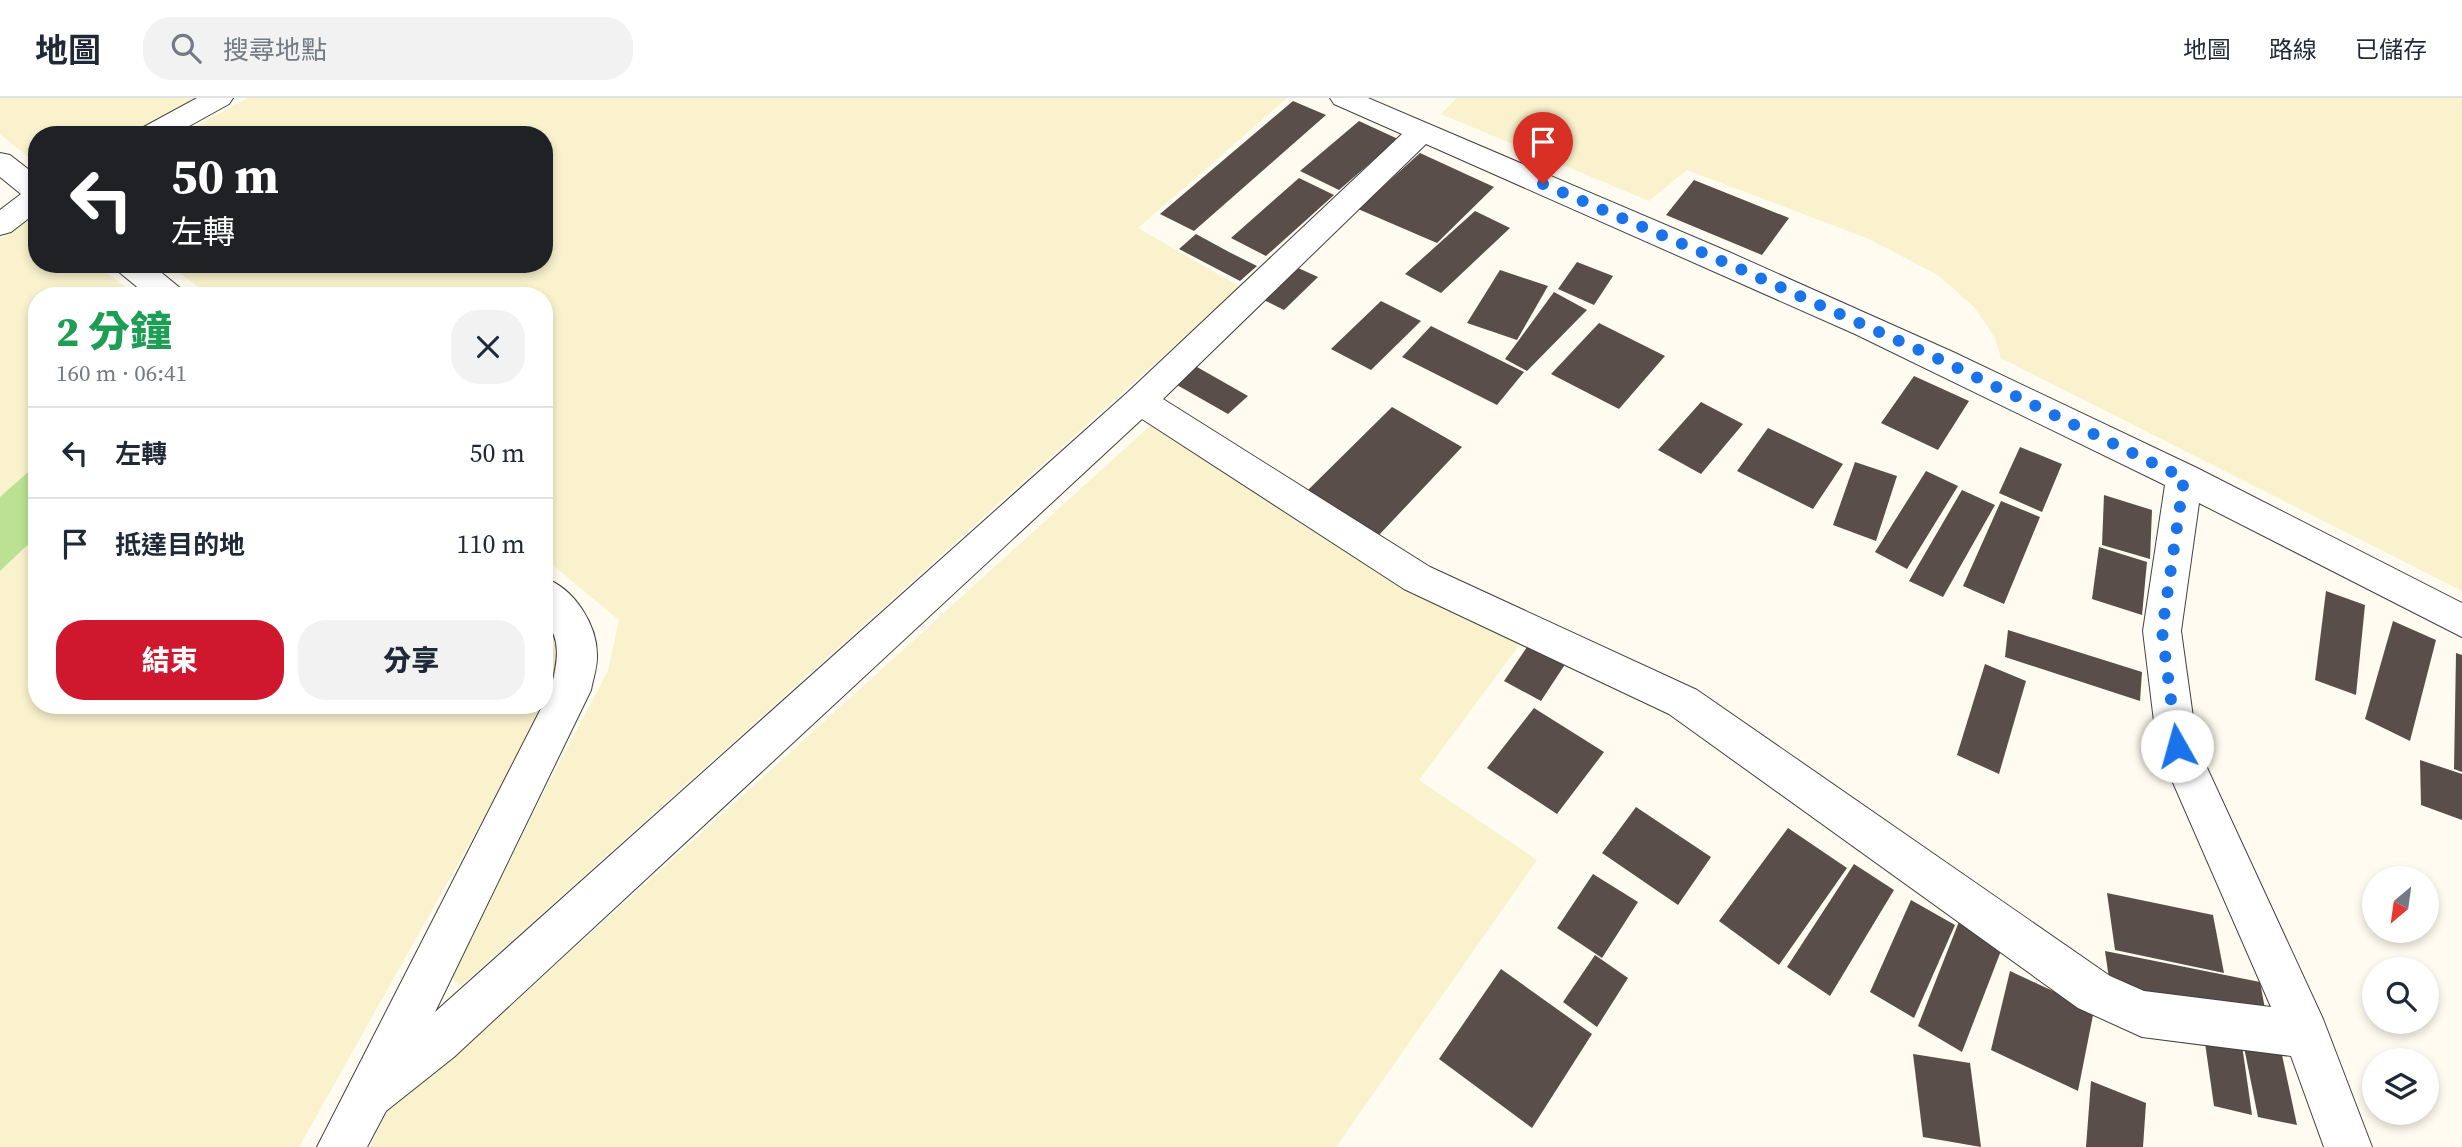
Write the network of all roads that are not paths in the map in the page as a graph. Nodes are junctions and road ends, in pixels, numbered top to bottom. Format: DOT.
graph roads {
  1 [pos="219,98"];
  2 [pos="1350,99"];
  3 [pos="167,126"];
  4 [pos="1422,132"];
  5 [pos="0,162"];
  6 [pos="28,184"];
  7 [pos="28,204"];
  8 [pos="0,225"];
  9 [pos="141,273"];
  10 [pos="158,287"];
  11 [pos="1140,401"];
  12 [pos="2184,478"];
  13 [pos="553,603"];
  14 [pos="2462,621"];
  15 [pos="2307,1035"];
  16 [pos="368,1095"];
  17 [pos="341,1147"];
  18 [pos="2348,1147"];
  1 -- 3 [label="street"];
  2 -- 4 [label="street"];
  4 -- 11 [label="street"];
  4 -- 12 [label="street"];
  5 -- 6 [label="street"];
  7 -- 8 [label="street"];
  9 -- 10 [label="street"];
  11 -- 15 [label="street"];
  11 -- 16 [label="street"];
  12 -- 14 [label="street"];
  12 -- 15 [label="street"];
  13 -- 16 [label="street"];
  15 -- 18 [label="street"];
  16 -- 17 [label="street"];
}
